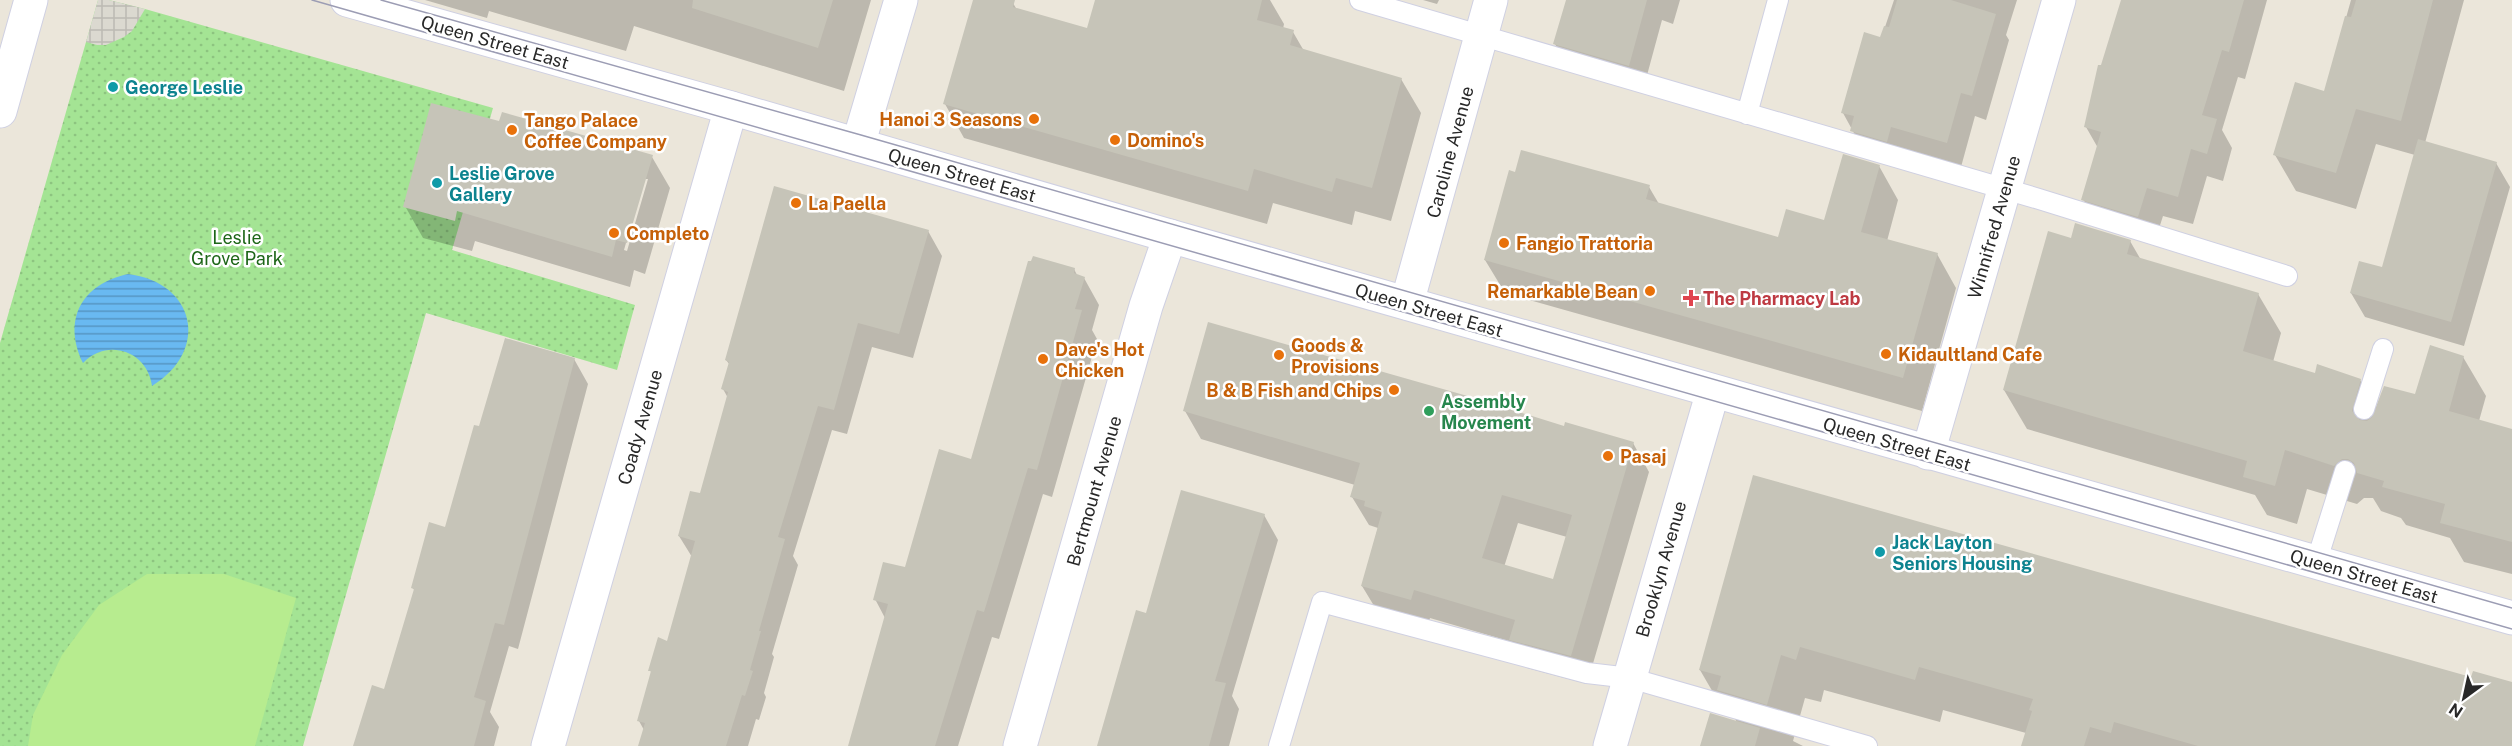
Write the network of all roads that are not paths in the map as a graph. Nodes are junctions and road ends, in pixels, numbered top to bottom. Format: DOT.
graph roads {
  1 [pos="31,0"];
  2 [pos="347,0"];
  3 [pos="901,0"];
  4 [pos="1360,0"];
  5 [pos="1491,0"];
  6 [pos="1778,0"];
  7 [pos="2059,0"];
  8 [pos="1481,36"];
  9 [pos="731,108"];
  10 [pos="0,111"];
  11 [pos="1747,114"];
  12 [pos="858,144"];
  13 [pos="2005,189"];
  14 [pos="1170,236"];
  15 [pos="2287,276"];
  16 [pos="1407,303"];
  17 [pos="2383,349"];
  18 [pos="1713,391"];
  19 [pos="2364,409"];
  20 [pos="1928,453"];
  21 [pos="2344,471"];
  22 [pos="2316,562"];
  23 [pos="2512,618"];
  24 [pos="1630,678"];
  25 [pos="549,746"];
  26 [pos="1020,746"];
  27 [pos="1280,746"];
  28 [pos="1610,746"];
  29 [pos="1867,746"];
  1 -- 10 [label="street"];
  2 -- 9 [label="street, Queen Street East"];
  3 -- 12 [label="street"];
  4 -- 8 [label="lane"];
  5 -- 8 [label="street, Caroline Avenue"];
  6 -- 11 [label="lane"];
  7 -- 13 [label="street, Winnifred Avenue"];
  8 -- 11 [label="lane"];
  8 -- 16 [label="street, Caroline Avenue"];
  9 -- 12 [label="street, Queen Street East"];
  9 -- 25 [label="street, Coady Avenue"];
  11 -- 13 [label="lane"];
  12 -- 14 [label="street, Queen Street East"];
  13 -- 15 [label="lane"];
  13 -- 20 [label="street, Winnifred Avenue"];
  14 -- 16 [label="street, Queen Street East"];
  14 -- 26 [label="street, Bertmount Avenue"];
  16 -- 18 [label="street, Queen Street East"];
  17 -- 19 [label="lane"];
  18 -- 20 [label="street, Queen Street East"];
  18 -- 24 [label="street, Brooklyn Avenue"];
  20 -- 22 [label="street, Queen Street East"];
  21 -- 22 [label="lane"];
  22 -- 23 [label="street, Queen Street East"];
  24 -- 27 [label="lane"];
  24 -- 28 [label="street, Brooklyn Avenue"];
  24 -- 29 [label="lane"];
}
